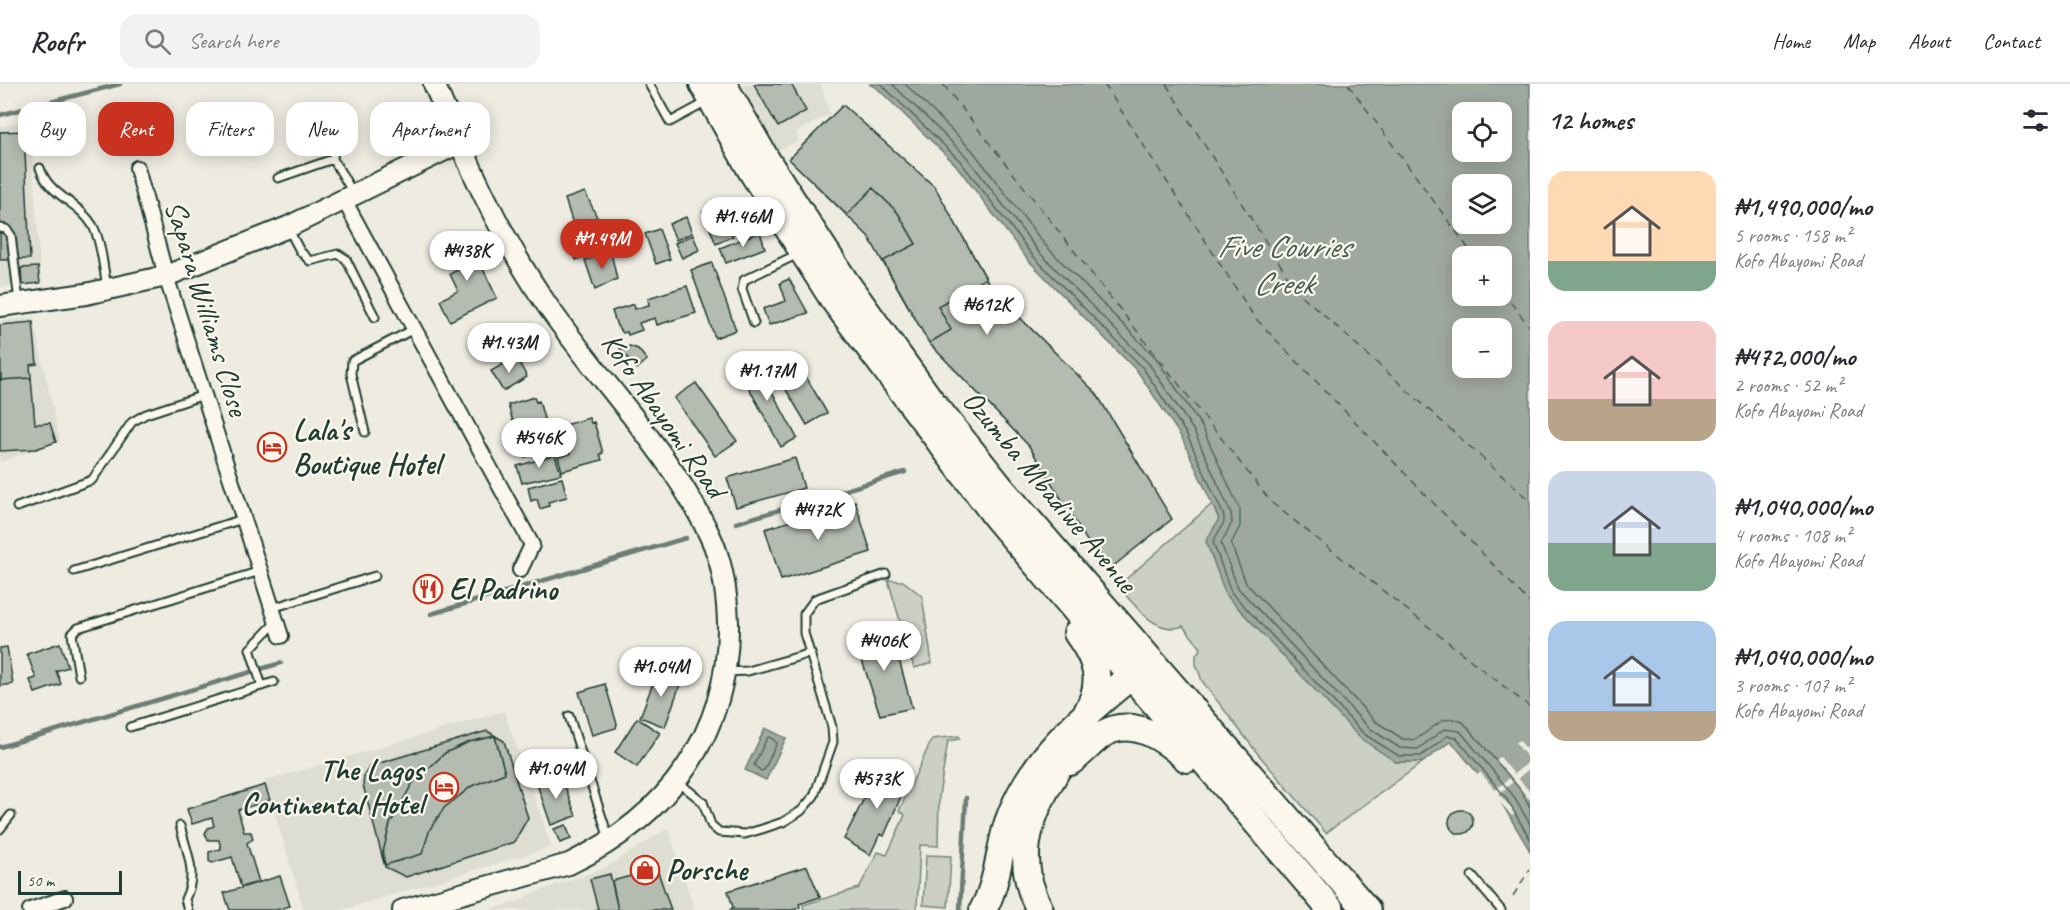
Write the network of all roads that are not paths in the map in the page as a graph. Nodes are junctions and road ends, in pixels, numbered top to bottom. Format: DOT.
graph roads {
  1 [pos="434,84"];
  2 [pos="649,84"];
  3 [pos="712,89"];
  4 [pos="442,102"];
  5 [pos="333,156"];
  6 [pos="433,156"];
  7 [pos="465,156"];
  8 [pos="333,159"];
  9 [pos="40,168"];
  10 [pos="137,168"];
  11 [pos="278,178"];
  12 [pos="349,197"];
  13 [pos="288,227"];
  14 [pos="0,228"];
  15 [pos="803,251"];
  16 [pos="166,276"];
  17 [pos="108,289"];
  18 [pos="10,305"];
  19 [pos="375,317"];
  20 [pos="754,323"];
  21 [pos="414,329"];
  22 [pos="204,395"];
  23 [pos="365,432"];
  24 [pos="17,507"];
  25 [pos="996,518"];
  26 [pos="243,519"];
  27 [pos="520,570"];
  28 [pos="74,571"];
  29 [pos="260,571"];
  30 [pos="886,574"];
  31 [pos="375,576"];
  32 [pos="274,615"];
  33 [pos="280,636"];
  34 [pos="811,653"];
  35 [pos="725,672"];
  36 [pos="1144,674"];
  37 [pos="79,676"];
  38 [pos="274,682"];
  39 [pos="261,686"];
  40 [pos="1086,714"];
  41 [pos="569,716"];
  42 [pos="130,727"];
  43 [pos="1055,773"];
  44 [pos="676,782"];
  45 [pos="1226,788"];
  46 [pos="11,815"];
  47 [pos="180,826"];
  48 [pos="0,829"];
  49 [pos="610,841"];
  50 [pos="1472,876"];
  51 [pos="65,898"];
  52 [pos="30,910"];
  53 [pos="188,910"];
  54 [pos="404,910"];
  55 [pos="983,910"];
  56 [pos="1040,910"];
  57 [pos="1331,910"];
  58 [pos="1367,910"];
  59 [pos="1501,910"];
  1 -- 4 [label="street, Kofo Abayomi Road"];
  2 -- 3 [label="lane"];
  3 -- 15 [label="highway, Ozumba Mbadiwe Avenue"];
  3 -- 36 [label="highway, Ozumba Mbadiwe Avenue"];
  5 -- 8 [label="lane"];
  6 -- 12 [label="street"];
  7 -- 35 [label="street, Kofo Abayomi Road"];
  8 -- 11 [label="lane"];
  8 -- 12 [label="lane"];
  9 -- 17 [label="lane"];
  10 -- 16 [label="street, Sapara Williams Close"];
  12 -- 13 [label="street"];
  12 -- 21 [label="street"];
  13 -- 16 [label="street"];
  13 -- 19 [label="lane"];
  14 -- 18 [label="lane"];
  15 -- 20 [label="lane"];
  15 -- 25 [label="highway, Ozumba Mbadiwe Avenue"];
  16 -- 17 [label="street"];
  16 -- 22 [label="street, Sapara Williams Close"];
  17 -- 18 [label="street"];
  21 -- 23 [label="lane"];
  21 -- 27 [label="street"];
  22 -- 24 [label="lane"];
  22 -- 26 [label="street, Sapara Williams Close"];
  25 -- 36 [label="highway, Ozumba Mbadiwe Avenue"];
  25 -- 40 [label="highway"];
  26 -- 28 [label="lane"];
  26 -- 29 [label="street, Sapara Williams Close"];
  29 -- 32 [label="street, Sapara Williams Close"];
  29 -- 37 [label="lane"];
  30 -- 34 [label="lane"];
  31 -- 32 [label="lane"];
  32 -- 33 [label="street, Sapara Williams Close"];
  32 -- 39 [label="lane"];
  34 -- 35 [label="lane"];
  34 -- 44 [label="lane"];
  35 -- 44 [label="street, Kofo Abayomi Road"];
  36 -- 40 [label="highway"];
  36 -- 43 [label="highway"];
  36 -- 45 [label="highway, Ozumba Mbadiwe Avenue"];
  36 -- 58 [label="highway, Ozumba Mbadiwe Avenue"];
  38 -- 39 [label="lane"];
  39 -- 42 [label="lane"];
  40 -- 55 [label="highway"];
  41 -- 49 [label="lane"];
  43 -- 45 [label="highway"];
  43 -- 56 [label="highway"];
  44 -- 49 [label="street, Kofo Abayomi Road"];
  45 -- 57 [label="highway, Ozumba Mbadiwe Avenue"];
  46 -- 48 [label="lane"];
  47 -- 53 [label="lane"];
  49 -- 54 [label="street, Kofo Abayomi Road"];
  50 -- 59 [label="lane"];
  51 -- 52 [label="street"];
}
